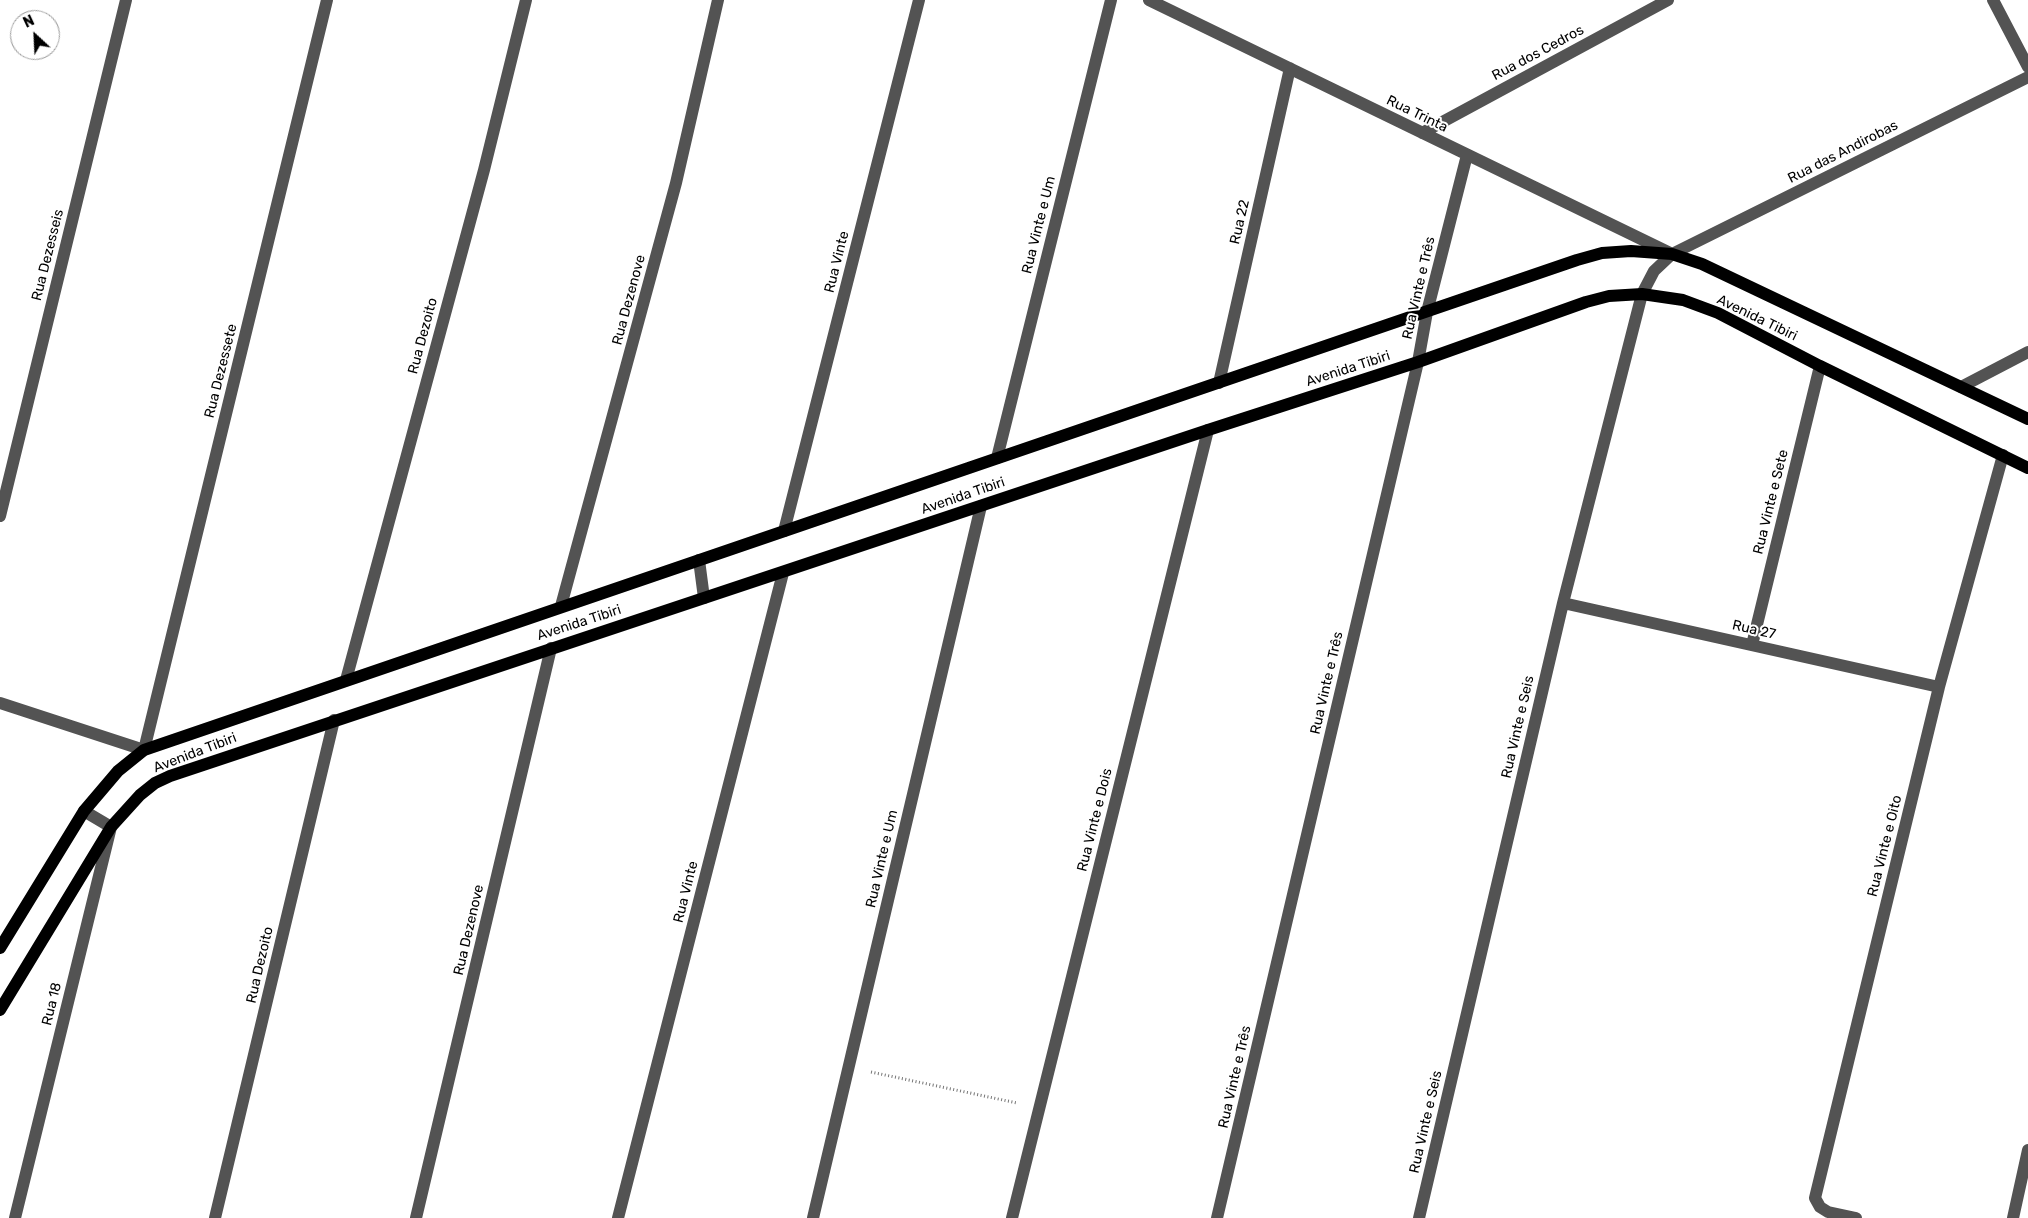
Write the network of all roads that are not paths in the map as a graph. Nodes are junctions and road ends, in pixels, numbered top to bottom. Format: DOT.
graph roads {
  1 [pos="126,0"];
  2 [pos="327,0"];
  3 [pos="526,0"];
  4 [pos="718,0"];
  5 [pos="919,0"];
  6 [pos="1111,0"];
  7 [pos="1149,0"];
  8 [pos="1668,0"];
  9 [pos="1993,0"];
  10 [pos="2028,67"];
  11 [pos="1290,68"];
  12 [pos="2028,77"];
  13 [pos="1422,133"];
  14 [pos="1467,155"];
  15 [pos="1672,254"];
  16 [pos="1642,294"];
  17 [pos="1428,312"];
  18 [pos="2028,352"];
  19 [pos="1418,362"];
  20 [pos="1820,366"];
  21 [pos="1219,383"];
  22 [pos="1961,387"];
  23 [pos="2028,419"];
  24 [pos="1208,430"];
  25 [pos="2003,455"];
  26 [pos="997,458"];
  27 [pos="2028,468"];
  28 [pos="981,506"];
  29 [pos="0,516"];
  30 [pos="784,531"];
  31 [pos="699,560"];
  32 [pos="782,573"];
  33 [pos="704,598"];
  34 [pos="1563,603"];
  35 [pos="561,606"];
  36 [pos="1752,645"];
  37 [pos="551,648"];
  38 [pos="346,680"];
  39 [pos="1939,687"];
  40 [pos="0,703"];
  41 [pos="334,720"];
  42 [pos="144,750"];
  43 [pos="84,811"];
  44 [pos="111,827"];
  45 [pos="0,948"];
  46 [pos="0,1010"];
  47 [pos="2028,1150"];
  48 [pos="15,1218"];
  49 [pos="215,1218"];
  50 [pos="416,1218"];
  51 [pos="618,1218"];
  52 [pos="813,1218"];
  53 [pos="1012,1218"];
  54 [pos="1217,1218"];
  55 [pos="1419,1218"];
  56 [pos="1856,1218"];
  57 [pos="2013,1218"];
  1 -- 29 [label="street, Rua Dezesseis"];
  2 -- 42 [label="street, Rua Dezessete"];
  3 -- 38 [label="street, Rua Dezoito"];
  4 -- 35 [label="street, Rua Dezenove"];
  5 -- 30 [label="street, Rua Vinte"];
  6 -- 26 [label="street, Rua Vinte e Um"];
  7 -- 11 [label="street, Rua Trinta"];
  8 -- 13 [label="street, Rua dos Cedros"];
  9 -- 10 [label="street"];
  11 -- 13 [label="street, Rua Trinta"];
  11 -- 21 [label="street, Rua 22"];
  12 -- 15 [label="street, Rua das Andirobas"];
  13 -- 14 [label="street, Rua Trinta"];
  14 -- 15 [label="street, Rua Trinta"];
  14 -- 17 [label="street, Rua Vinte e Três"];
  15 -- 16 [label="street, Rua Vinte e Seis"];
  15 -- 17 [label="main road, Avenida Tibiri"];
  15 -- 22 [label="main road, Avenida Tibiri"];
  16 -- 19 [label="main road, Avenida Tibiri"];
  16 -- 20 [label="main road, Avenida Tibiri"];
  16 -- 34 [label="street, Rua Vinte e Seis"];
  17 -- 19 [label="street, Rua Vinte e Três"];
  17 -- 21 [label="main road, Avenida Tibiri"];
  18 -- 22 [label="street"];
  19 -- 24 [label="main road, Avenida Tibiri"];
  19 -- 54 [label="street, Rua Vinte e Três"];
  20 -- 25 [label="main road, Avenida Tibiri"];
  20 -- 36 [label="street, Rua Vinte e Sete"];
  21 -- 26 [label="main road, Avenida Tibiri"];
  22 -- 23 [label="main road, Avenida Tibiri"];
  24 -- 28 [label="main road, Avenida Tibiri"];
  24 -- 53 [label="street, Rua Vinte e Dois"];
  25 -- 27 [label="main road, Avenida Tibiri"];
  25 -- 39 [label="street, Rua Vinte e Oito"];
  26 -- 30 [label="main road, Avenida Tibiri"];
  28 -- 32 [label="main road, Avenida Tibiri"];
  28 -- 52 [label="street, Rua Vinte e Um"];
  30 -- 31 [label="main road, Avenida Tibiri"];
  31 -- 33 [label="street"];
  31 -- 35 [label="main road, Avenida Tibiri"];
  32 -- 33 [label="main road, Avenida Tibiri"];
  32 -- 51 [label="street, Rua Vinte"];
  33 -- 37 [label="main road, Avenida Tibiri"];
  34 -- 36 [label="street, Rua 27"];
  34 -- 55 [label="street, Rua Vinte e Seis"];
  35 -- 38 [label="main road, Avenida Tibiri"];
  36 -- 39 [label="street, Rua 27"];
  37 -- 41 [label="main road, Avenida Tibiri"];
  37 -- 50 [label="street, Rua Dezenove"];
  38 -- 42 [label="main road, Avenida Tibiri"];
  39 -- 56 [label="street, Rua Vinte e Oito"];
  40 -- 42 [label="street"];
  41 -- 44 [label="main road, Avenida Tibiri"];
  41 -- 49 [label="street, Rua Dezoito"];
  42 -- 43 [label="main road, Avenida Tibiri"];
  43 -- 44 [label="street"];
  43 -- 45 [label="main road, Avenida Tibiri"];
  44 -- 46 [label="main road, Avenida Tibiri"];
  44 -- 48 [label="street, Rua 18"];
  47 -- 57 [label="street"];
}
